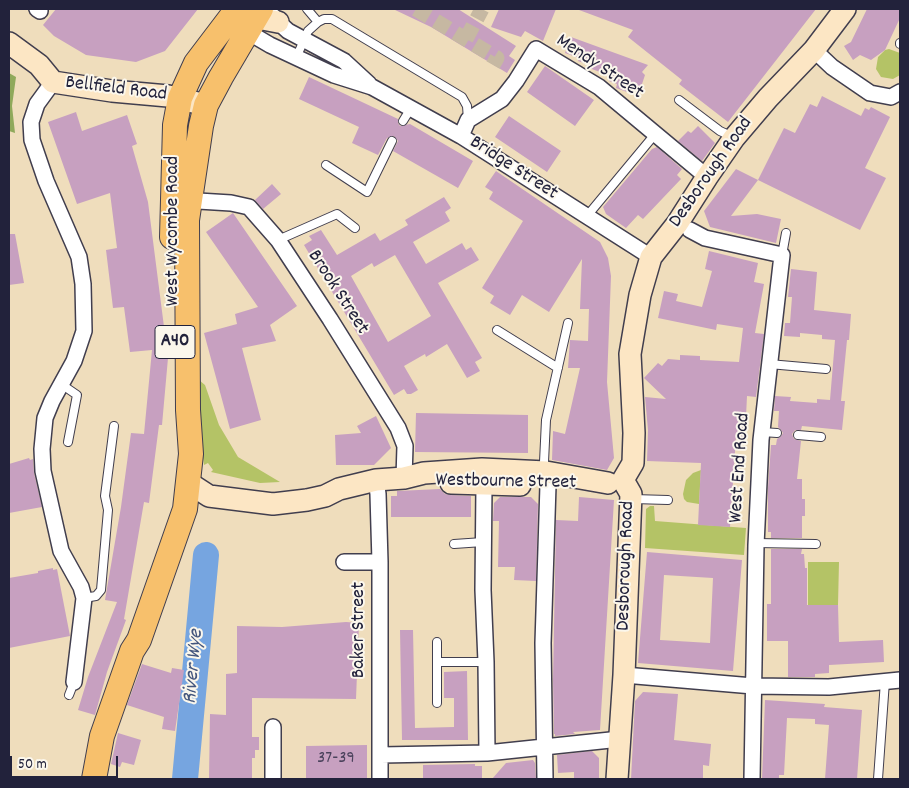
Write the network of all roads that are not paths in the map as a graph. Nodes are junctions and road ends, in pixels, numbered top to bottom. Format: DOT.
graph roads {
  1 [pos="307,9"];
  2 [pos="845,9"];
  3 [pos="854,9"];
  4 [pos="253,17"];
  5 [pos="318,22"];
  6 [pos="304,39"];
  7 [pos="9,43"];
  8 [pos="818,53"];
  9 [pos="296,58"];
  10 [pos="53,82"];
  11 [pos="372,87"];
  12 [pos="900,92"];
  13 [pos="180,98"];
  14 [pos="679,100"];
  15 [pos="206,105"];
  16 [pos="468,120"];
  17 [pos="656,133"];
  18 [pos="461,136"];
  19 [pos="734,138"];
  20 [pos="392,141"];
  21 [pos="326,165"];
  22 [pos="707,176"];
  23 [pos="181,200"];
  24 [pos="587,216"];
  25 [pos="355,228"];
  26 [pos="690,230"];
  27 [pos="786,233"];
  28 [pos="278,240"];
  29 [pos="782,255"];
  30 [pos="651,257"];
  31 [pos="568,322"];
  32 [pos="497,330"];
  33 [pos="769,364"];
  34 [pos="558,368"];
  35 [pos="826,369"];
  36 [pos="61,384"];
  37 [pos="114,426"];
  38 [pos="762,432"];
  39 [pos="777,433"];
  40 [pos="798,435"];
  41 [pos="820,436"];
  42 [pos="68,442"];
  43 [pos="404,478"];
  44 [pos="547,479"];
  45 [pos="376,480"];
  46 [pos="189,483"];
  47 [pos="484,485"];
  48 [pos="621,487"];
  49 [pos="668,500"];
  50 [pos="756,543"];
  51 [pos="454,544"];
  52 [pos="816,544"];
  53 [pos="483,549"];
  54 [pos="344,562"];
  55 [pos="380,562"];
  56 [pos="84,598"];
  57 [pos="438,642"];
  58 [pos="438,662"];
  59 [pos="486,662"];
  60 [pos="624,675"];
  61 [pos="893,680"];
  62 [pos="753,686"];
  63 [pos="71,688"];
  64 [pos="437,703"];
  65 [pos="273,727"];
  66 [pos="620,739"];
  67 [pos="545,747"];
  68 [pos="487,753"];
  69 [pos="381,754"];
  70 [pos="94,779"];
  71 [pos="273,779"];
  72 [pos="380,779"];
  73 [pos="545,779"];
  74 [pos="617,779"];
  75 [pos="752,779"];
  76 [pos="878,779"];
  1 -- 5 [label="lane"];
  2 -- 8 [label="street"];
  3 -- 8 [label="street"];
  4 -- 6 [label="street, Bridge Street"];
  4 -- 9 [label="street, Bridge Street"];
  4 -- 13 [label="main road, A40"];
  4 -- 15 [label="main road, A40"];
  5 -- 6 [label="lane"];
  5 -- 16 [label="lane"];
  6 -- 9 [label="lane"];
  6 -- 11 [label="street, Bridge Street"];
  7 -- 10 [label="street, Bellfield Road"];
  8 -- 12 [label="street"];
  8 -- 19 [label="street, Desborough Road"];
  9 -- 11 [label="street, Bridge Street"];
  10 -- 13 [label="street, Bellfield Road"];
  10 -- 36 [label="street"];
  11 -- 18 [label="street, Bridge Street"];
  13 -- 15 [label="street, Bellfield Road"];
  13 -- 23 [label="main road, West Wycombe Road / A40"];
  14 -- 19 [label="lane"];
  15 -- 23 [label="main road, West Wycombe Road / A40"];
  16 -- 17 [label="street, Mendy Street"];
  16 -- 18 [label="street"];
  17 -- 22 [label="street, Mendy Street"];
  17 -- 24 [label="lane"];
  18 -- 24 [label="street, Bridge Street"];
  19 -- 22 [label="street, Desborough Road"];
  20 -- 21 [label="lane"];
  22 -- 30 [label="street, Desborough Road"];
  23 -- 28 [label="street, Brook Street"];
  23 -- 46 [label="main road, West Wycombe Road / A40"];
  24 -- 30 [label="street, Bridge Street"];
  25 -- 28 [label="lane"];
  26 -- 29 [label="street"];
  27 -- 29 [label="lane"];
  28 -- 43 [label="street, Brook Street"];
  29 -- 33 [label="street, West End Road"];
  30 -- 48 [label="street, Desborough Road"];
  31 -- 34 [label="lane"];
  32 -- 34 [label="lane"];
  33 -- 35 [label="lane"];
  33 -- 38 [label="street, West End Road"];
  34 -- 44 [label="lane"];
  36 -- 42 [label="lane"];
  36 -- 56 [label="street"];
  37 -- 56 [label="lane"];
  38 -- 39 [label="lane"];
  38 -- 50 [label="street, West End Road"];
  40 -- 41 [label="lane"];
  43 -- 44 [label="street, Westbourne Street"];
  43 -- 45 [label="street, Westbourne Street"];
  43 -- 47 [label="street, Westbourne Street"];
  44 -- 47 [label="street, Westbourne Street"];
  44 -- 48 [label="street, Westbourne Street"];
  44 -- 67 [label="street"];
  45 -- 46 [label="street, Westbourne Street"];
  45 -- 55 [label="street, Baker Street"];
  46 -- 70 [label="main road, West Wycombe Road / A40"];
  47 -- 53 [label="street"];
  48 -- 49 [label="lane"];
  48 -- 60 [label="street, Desborough Road"];
  50 -- 52 [label="lane"];
  50 -- 62 [label="street, West End Road"];
  51 -- 53 [label="lane"];
  53 -- 59 [label="street"];
  54 -- 55 [label="street"];
  55 -- 69 [label="street, Baker Street"];
  56 -- 63 [label="street"];
  57 -- 58 [label="lane"];
  58 -- 59 [label="lane"];
  58 -- 64 [label="lane"];
  59 -- 68 [label="street"];
  60 -- 62 [label="street"];
  60 -- 66 [label="street, Desborough Road"];
  61 -- 62 [label="street"];
  61 -- 76 [label="lane"];
  62 -- 75 [label="street, West End Road"];
  65 -- 71 [label="street"];
  66 -- 67 [label="street"];
  66 -- 74 [label="street, Desborough Road"];
  67 -- 68 [label="street"];
  67 -- 73 [label="street"];
  68 -- 69 [label="street"];
  69 -- 72 [label="street, Baker Street"];
}
